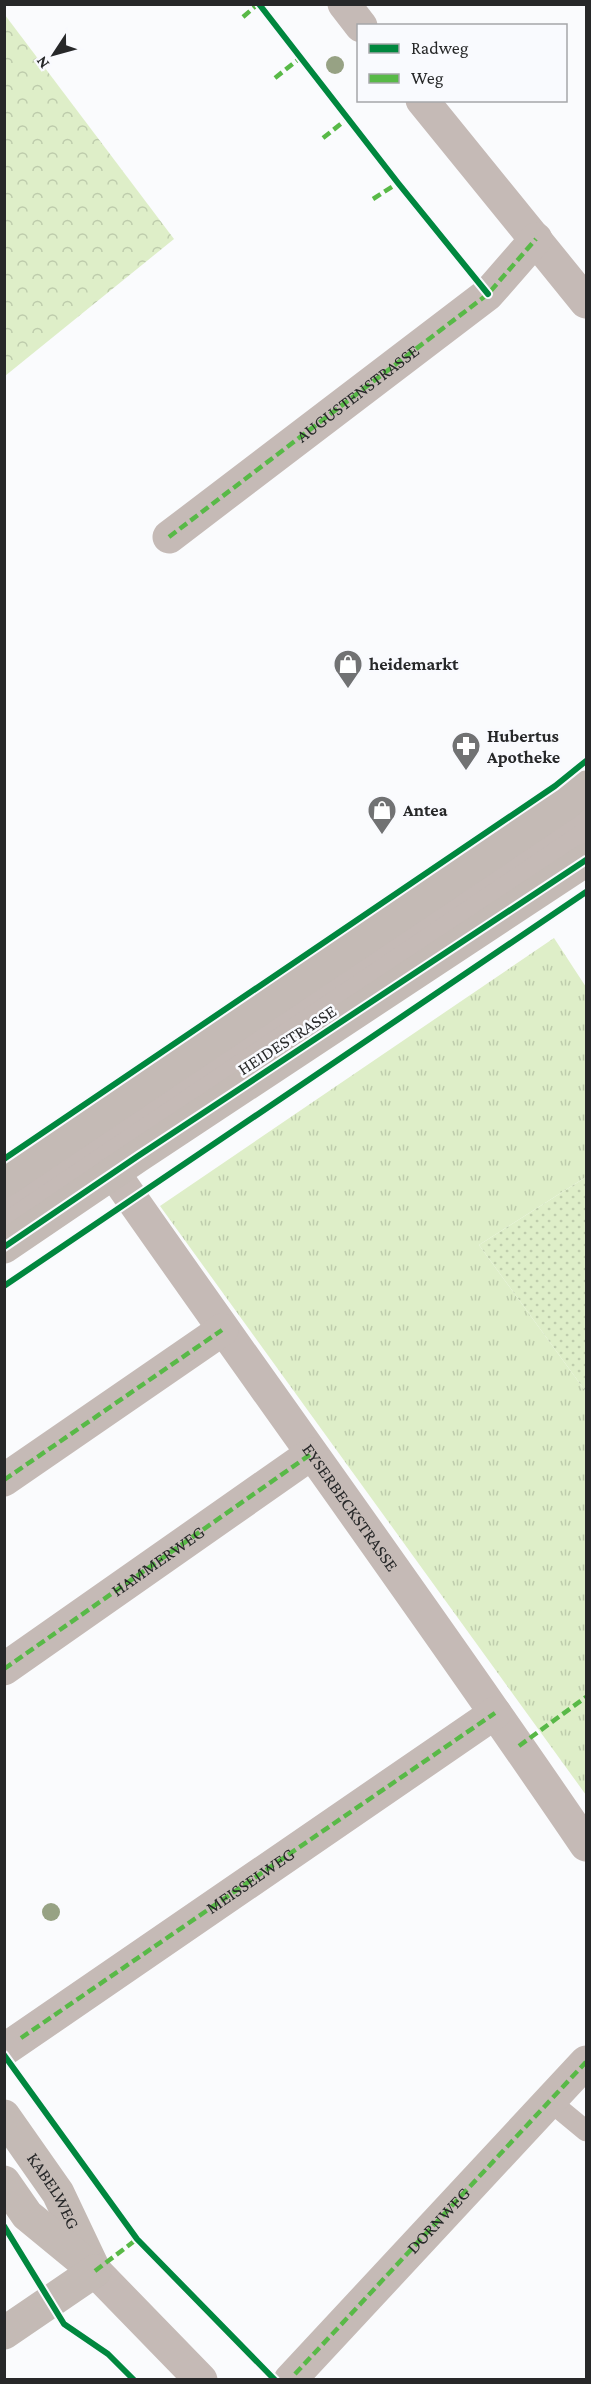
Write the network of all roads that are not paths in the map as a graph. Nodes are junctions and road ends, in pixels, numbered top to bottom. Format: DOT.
graph roads {
  1 [pos="344,4"];
  2 [pos="359,24"];
  3 [pos="424,102"];
  4 [pos="536,239"];
  5 [pos="586,302"];
  6 [pos="169,537"];
  7 [pos="586,787"];
  8 [pos="586,812"];
  9 [pos="586,832"];
  10 [pos="586,860"];
  11 [pos="113,1172"];
  12 [pos="4,1181"];
  13 [pos="4,1204"];
  14 [pos="4,1224"];
  15 [pos="4,1247"];
  16 [pos="222,1330"];
  17 [pos="311,1454"];
  18 [pos="4,1480"];
  19 [pos="4,1669"];
  20 [pos="495,1713"];
  21 [pos="586,1845"];
  22 [pos="4,2050"];
  23 [pos="586,2062"];
  24 [pos="551,2102"];
  25 [pos="4,2116"];
  26 [pos="586,2131"];
  27 [pos="4,2182"];
  28 [pos="95,2271"];
  29 [pos="4,2333"];
  30 [pos="201,2379"];
  31 [pos="290,2379"];
  1 -- 2 [label="street"];
  3 -- 4 [label="street"];
  4 -- 5 [label="street"];
  4 -- 6 [label="street, AUGUSTENSTRASSE"];
  7 -- 12 [label="main road"];
  8 -- 13 [label="lane"];
  9 -- 14 [label="lane"];
  10 -- 11 [label="main road, HEIDESTRASSE"];
  11 -- 15 [label="main road, HEIDESTRASSE"];
  11 -- 16 [label="street, EYSERBECKSTRASSE"];
  16 -- 17 [label="street, EYSERBECKSTRASSE"];
  16 -- 18 [label="street"];
  17 -- 19 [label="street, HAMMERWEG"];
  17 -- 20 [label="street, EYSERBECKSTRASSE"];
  20 -- 21 [label="street, EYSERBECKSTRASSE"];
  20 -- 22 [label="street, MEISSELWEG"];
  23 -- 24 [label="street, DORNWEG"];
  24 -- 26 [label="lane"];
  24 -- 31 [label="street, DORNWEG"];
  25 -- 28 [label="main road, KABELWEG"];
  27 -- 28 [label="main road, KABELWEG"];
  28 -- 29 [label="main road"];
  28 -- 30 [label="street, KABELWEG"];
}
